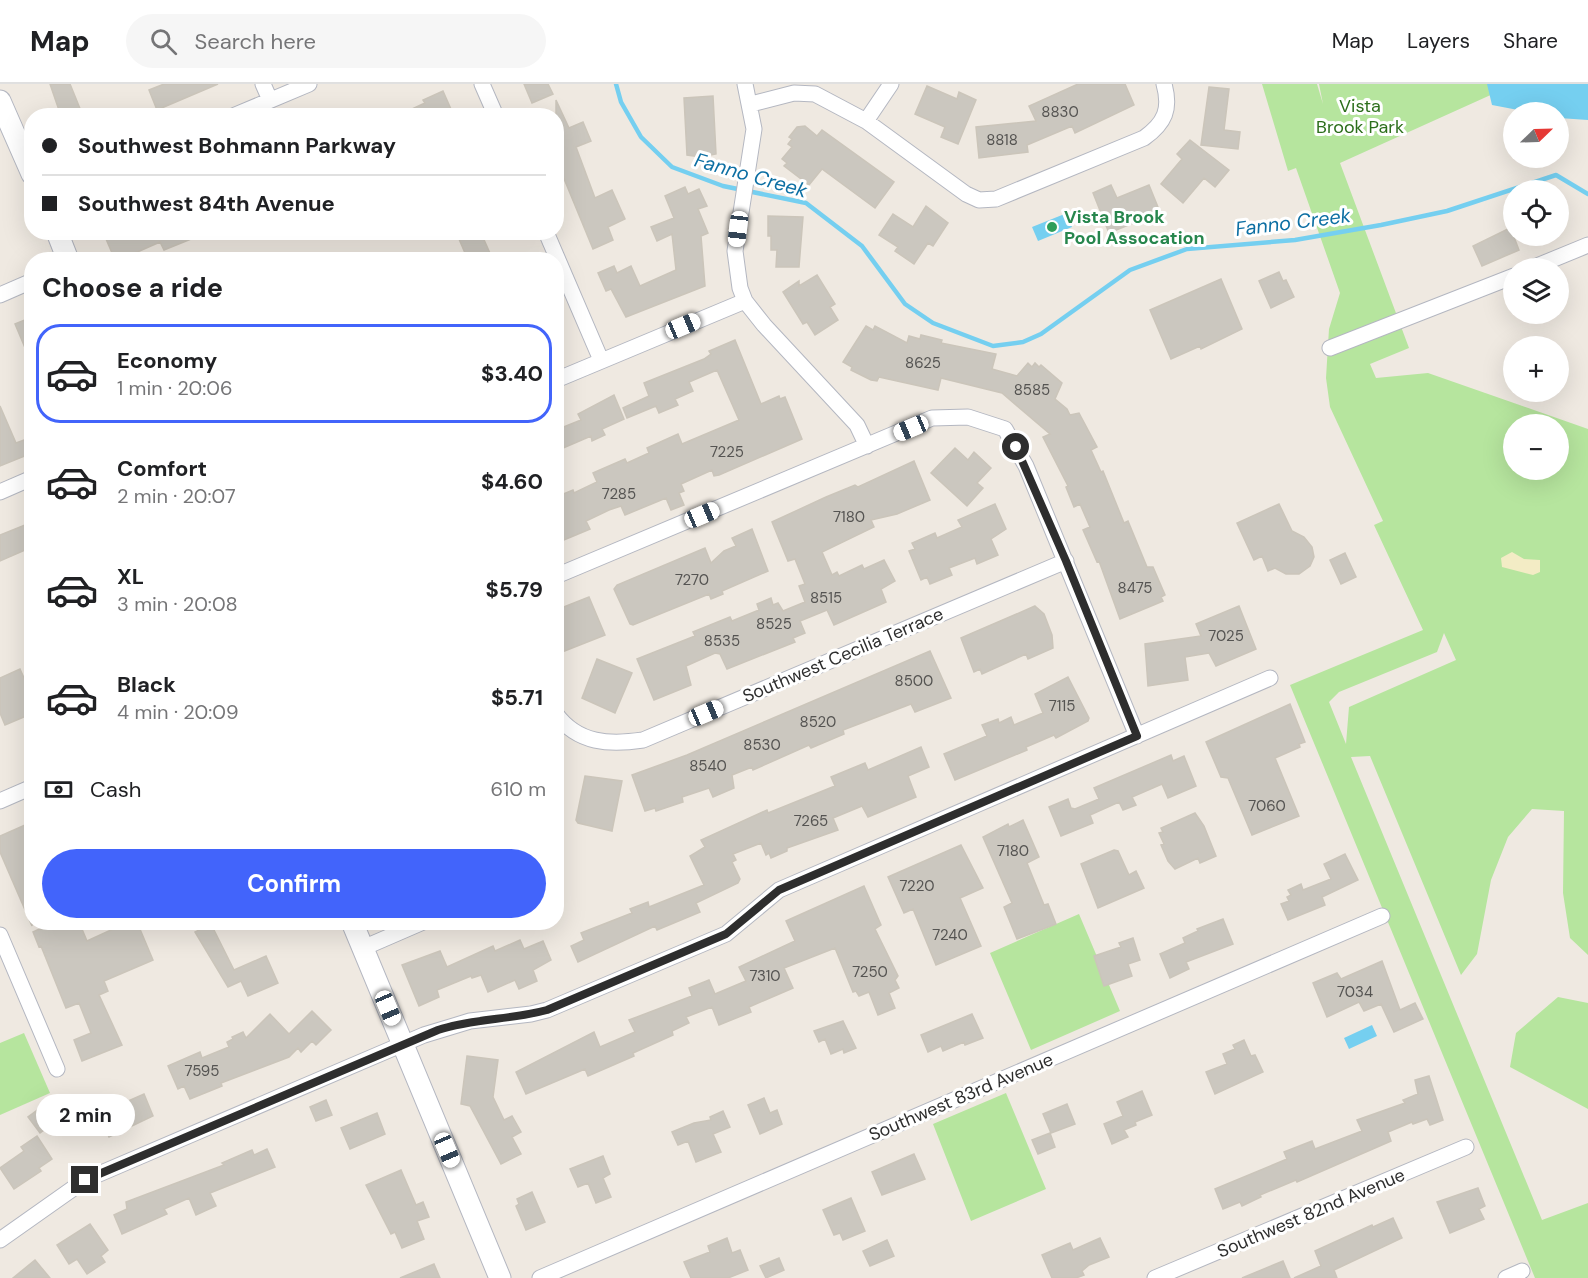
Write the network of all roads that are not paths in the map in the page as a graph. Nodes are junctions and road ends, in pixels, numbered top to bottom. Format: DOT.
graph roads {
  1 [pos="263,84"];
  2 [pos="309,84"];
  3 [pos="482,84"];
  4 [pos="745,84"];
  5 [pos="891,84"];
  6 [pos="1164,84"];
  7 [pos="270,100"];
  8 [pos="0,101"];
  9 [pos="751,104"];
  10 [pos="252,108"];
  11 [pos="492,108"];
  12 [pos="866,121"];
  13 [pos="24,156"];
  14 [pos="1584,247"];
  15 [pos="1557,258"];
  16 [pos="564,274"];
  17 [pos="1503,280"];
  18 [pos="24,284"];
  19 [pos="0,295"];
  20 [pos="745,301"];
  21 [pos="1330,348"];
  22 [pos="601,360"];
  23 [pos="564,376"];
  24 [pos="867,446"];
  25 [pos="24,482"];
  26 [pos="0,492"];
  27 [pos="1066,561"];
  28 [pos="564,573"];
  29 [pos="1270,678"];
  30 [pos="564,723"];
  31 [pos="1137,736"];
  32 [pos="24,790"];
  33 [pos="0,801"];
  34 [pos="1382,916"];
  35 [pos="355,930"];
  36 [pos="405,930"];
  37 [pos="0,935"];
  38 [pos="363,948"];
  39 [pos="403,1044"];
  40 [pos="57,1069"];
  41 [pos="1466,1147"];
  42 [pos="0,1240"];
  43 [pos="1522,1271"];
  44 [pos="500,1278"];
  45 [pos="540,1278"];
  46 [pos="1155,1278"];
  47 [pos="1506,1278"];
  1 -- 7 [label="street"];
  2 -- 7 [label="street"];
  3 -- 11 [label="street"];
  4 -- 9 [label="street"];
  5 -- 12 [label="street"];
  6 -- 12 [label="street"];
  7 -- 10 [label="street"];
  8 -- 13 [label="main road"];
  9 -- 12 [label="street"];
  9 -- 20 [label="street"];
  14 -- 15 [label="street"];
  16 -- 22 [label="street"];
  17 -- 21 [label="street"];
  18 -- 19 [label="street"];
  20 -- 22 [label="street"];
  20 -- 24 [label="street"];
  22 -- 23 [label="street"];
  24 -- 27 [label="street"];
  24 -- 28 [label="street"];
  25 -- 26 [label="street"];
  27 -- 30 [label="street, Southwest Cecilia Terrace"];
  27 -- 31 [label="street"];
  29 -- 31 [label="street"];
  31 -- 39 [label="street"];
  32 -- 33 [label="street"];
  34 -- 45 [label="street, Southwest 83rd Avenue"];
  35 -- 38 [label="main road"];
  36 -- 38 [label="street"];
  37 -- 40 [label="street"];
  38 -- 39 [label="main road"];
  39 -- 42 [label="street"];
  39 -- 44 [label="main road"];
  41 -- 46 [label="street, Southwest 82nd Avenue"];
  43 -- 47 [label="street"];
}
